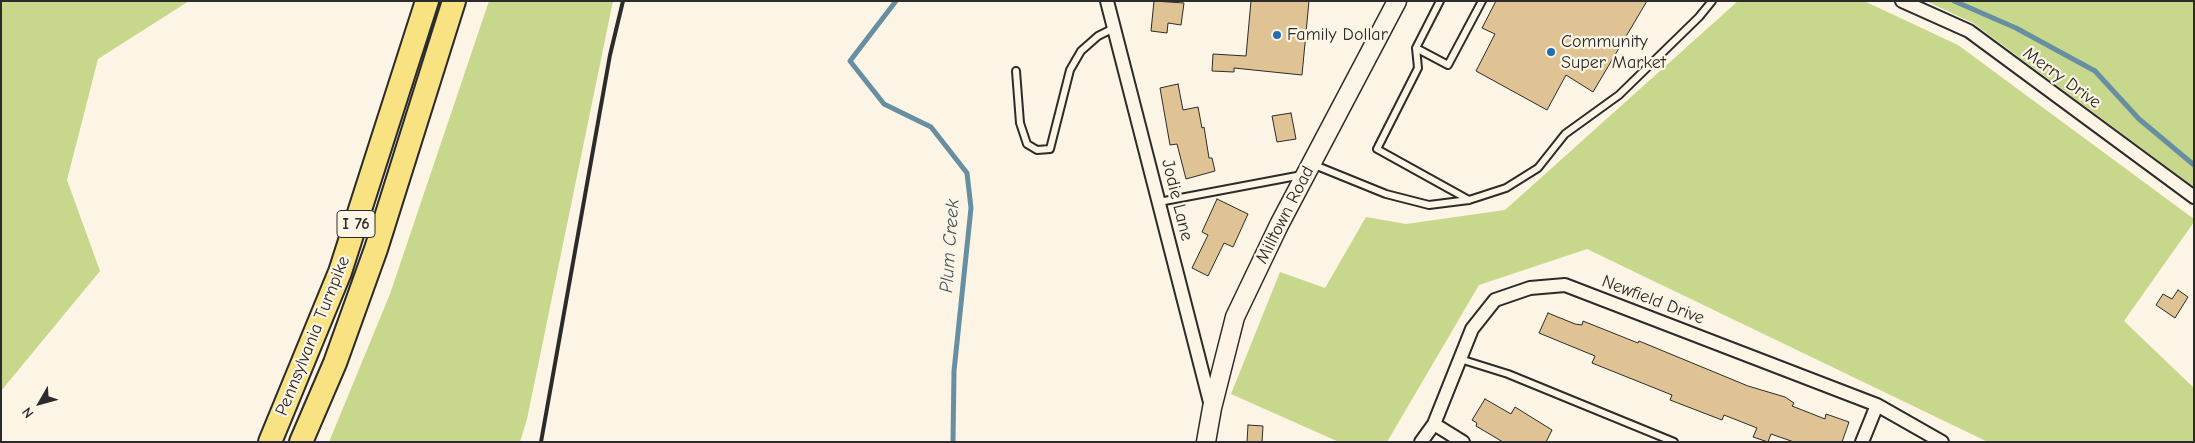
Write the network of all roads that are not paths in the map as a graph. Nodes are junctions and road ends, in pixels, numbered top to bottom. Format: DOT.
graph roads {
  1 [pos="427,1"];
  2 [pos="454,1"];
  3 [pos="1107,1"];
  4 [pos="1397,1"];
  5 [pos="1440,1"];
  6 [pos="1482,1"];
  7 [pos="1712,1"];
  8 [pos="1902,1"];
  9 [pos="1115,28"];
  10 [pos="1416,48"];
  11 [pos="1016,71"];
  12 [pos="1309,169"];
  13 [pos="2194,197"];
  14 [pos="1469,200"];
  15 [pos="1159,202"];
  16 [pos="1460,359"];
  17 [pos="1877,405"];
  18 [pos="1212,408"];
  19 [pos="1434,424"];
  20 [pos="270,442"];
  21 [pos="300,442"];
  22 [pos="1206,442"];
  23 [pos="1421,442"];
  24 [pos="1463,442"];
  25 [pos="1674,442"];
  26 [pos="1862,442"];
  27 [pos="1942,442"];
  1 -- 20 [label="highway, Pennsylvania Turnpike / I 76"];
  2 -- 21 [label="highway, Pennsylvania Turnpike / I 76"];
  3 -- 9 [label="street, Jodie Lane"];
  4 -- 12 [label="street, Milltown Road"];
  5 -- 10 [label="lane"];
  6 -- 10 [label="lane"];
  7 -- 14 [label="lane"];
  8 -- 13 [label="street, Merry Drive"];
  9 -- 11 [label="lane"];
  9 -- 15 [label="street, Jodie Lane"];
  10 -- 14 [label="lane"];
  12 -- 14 [label="lane"];
  12 -- 15 [label="lane"];
  12 -- 18 [label="street, Milltown Road"];
  15 -- 18 [label="street, Jodie Lane"];
  16 -- 17 [label="street, Newfield Drive"];
  16 -- 19 [label="street, Newfield Drive"];
  16 -- 25 [label="lane"];
  17 -- 26 [label="street"];
  17 -- 27 [label="street, Newfield Drive"];
  18 -- 22 [label="street, Milltown Road"];
  19 -- 23 [label="street, Newfield Drive"];
  19 -- 24 [label="street"];
}
